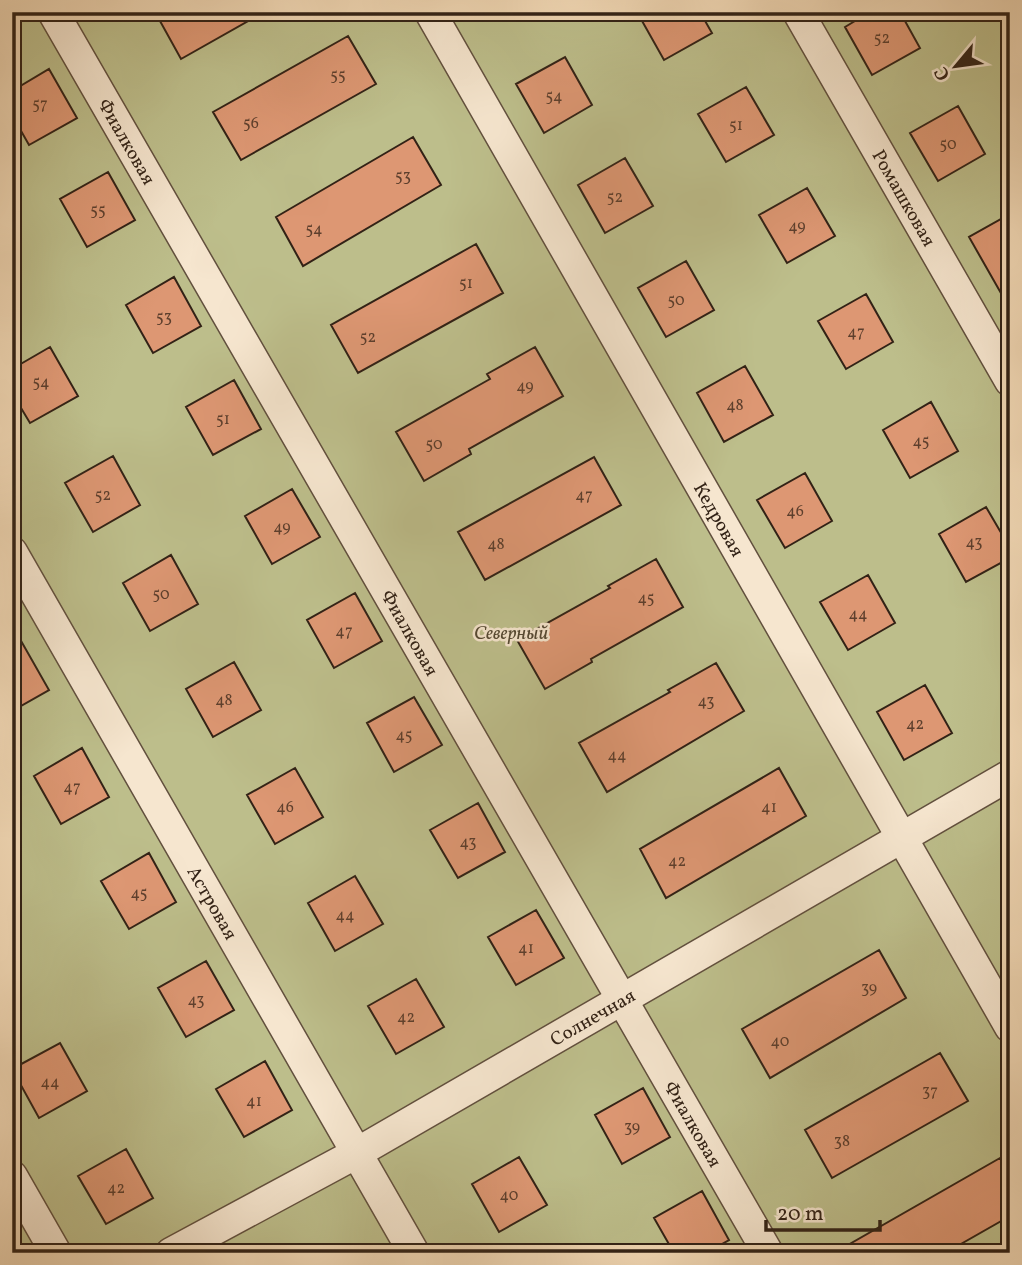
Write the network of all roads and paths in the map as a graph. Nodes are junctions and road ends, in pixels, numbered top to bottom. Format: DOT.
graph roads {
  1 [pos="53,12"];
  2 [pos="430,12"];
  3 [pos="798,12"];
  4 [pos="1010,381"];
  5 [pos="12,552"];
  6 [pos="1010,775"];
  7 [pos="901,837"];
  8 [pos="622,998"];
  9 [pos="1010,1027"];
  10 [pos="355,1154"];
  11 [pos="12,1176"];
  12 [pos="56,1253"];
  13 [pos="171,1253"];
  14 [pos="414,1253"];
  15 [pos="768,1253"];
  1 -- 8 [label="street, Фиалковая"];
  2 -- 7 [label="street, Кедровая"];
  3 -- 4 [label="street, Ромашковая"];
  5 -- 10 [label="street, Астровая"];
  6 -- 7 [label="street, Солнечная"];
  7 -- 8 [label="street, Солнечная"];
  7 -- 9 [label="street, Кедровая"];
  8 -- 10 [label="street, Солнечная"];
  8 -- 15 [label="street, Фиалковая"];
  10 -- 13 [label="street, Солнечная"];
  10 -- 14 [label="street, Астровая"];
  11 -- 12 [label="street"];
}
